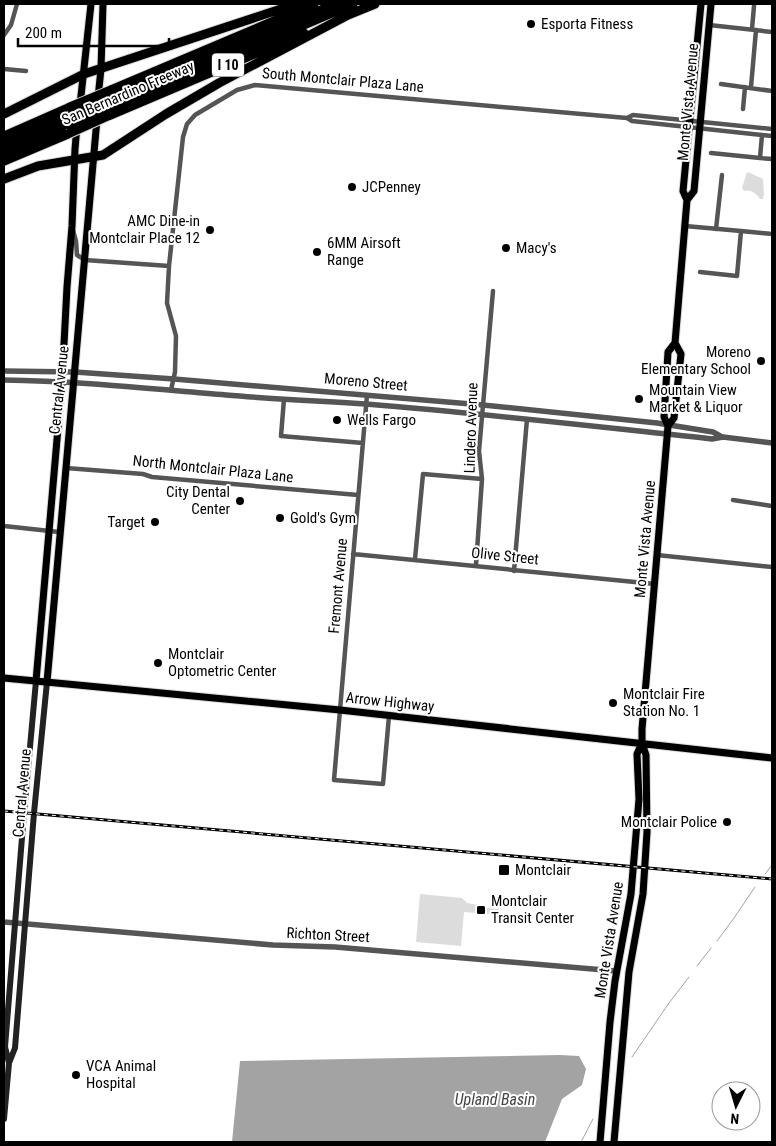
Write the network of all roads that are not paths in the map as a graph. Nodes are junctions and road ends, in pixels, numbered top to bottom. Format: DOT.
graph roads {
  1 [pos="17,4"];
  2 [pos="91,4"];
  3 [pos="103,4"];
  4 [pos="296,4"];
  5 [pos="314,4"];
  6 [pos="335,4"];
  7 [pos="353,4"];
  8 [pos="375,4"];
  9 [pos="701,4"];
  10 [pos="711,4"];
  11 [pos="754,4"];
  12 [pos="348,15"];
  13 [pos="709,25"];
  14 [pos="754,30"];
  15 [pos="772,32"];
  16 [pos="4,35"];
  17 [pos="4,69"];
  18 [pos="101,69"];
  19 [pos="26,71"];
  20 [pos="84,74"];
  21 [pos="721,84"];
  22 [pos="744,87"];
  23 [pos="751,87"];
  24 [pos="772,91"];
  25 [pos="109,103"];
  26 [pos="743,109"];
  27 [pos="4,114"];
  28 [pos="69,120"];
  29 [pos="690,124"];
  30 [pos="700,125"];
  31 [pos="772,127"];
  32 [pos="762,135"];
  33 [pos="4,136"];
  34 [pos="772,136"];
  35 [pos="4,144"];
  36 [pos="4,153"];
  37 [pos="711,153"];
  38 [pos="93,156"];
  39 [pos="760,158"];
  40 [pos="772,159"];
  41 [pos="74,160"];
  42 [pos="4,161"];
  43 [pos="722,174"];
  44 [pos="4,179"];
  45 [pos="687,200"];
  46 [pos="72,226"];
  47 [pos="685,226"];
  48 [pos="716,228"];
  49 [pos="741,231"];
  50 [pos="772,234"];
  51 [pos="84,260"];
  52 [pos="169,266"];
  53 [pos="700,272"];
  54 [pos="493,291"];
  55 [pos="675,343"];
  56 [pos="4,371"];
  57 [pos="62,372"];
  58 [pos="75,372"];
  59 [pos="174,378"];
  60 [pos="4,380"];
  61 [pos="62,382"];
  62 [pos="73,382"];
  63 [pos="171,390"];
  64 [pos="367,395"];
  65 [pos="284,399"];
  66 [pos="366,404"];
  67 [pos="483,405"];
  68 [pos="482,415"];
  69 [pos="527,420"];
  70 [pos="668,426"];
  71 [pos="667,434"];
  72 [pos="723,437"];
  73 [pos="362,443"];
  74 [pos="772,444"];
  75 [pos="65,468"];
  76 [pos="482,479"];
  77 [pos="358,495"];
  78 [pos="732,500"];
  79 [pos="772,506"];
  80 [pos="4,526"];
  81 [pos="49,530"];
  82 [pos="59,532"];
  83 [pos="353,554"];
  84 [pos="657,555"];
  85 [pos="416,559"];
  86 [pos="476,566"];
  87 [pos="772,567"];
  88 [pos="514,571"];
  89 [pos="654,584"];
  90 [pos="4,678"];
  91 [pos="36,681"];
  92 [pos="47,682"];
  93 [pos="340,710"];
  94 [pos="389,716"];
  95 [pos="642,743"];
  96 [pos="772,758"];
  97 [pos="4,922"];
  98 [pos="15,923"];
  99 [pos="25,924"];
  100 [pos="616,971"];
  101 [pos="629,972"];
  102 [pos="6,1063"];
  103 [pos="4,1118"];
  104 [pos="600,1142"];
  105 [pos="614,1142"];
  1 -- 16 [label="street"];
  2 -- 20 [label="main road, Central Avenue"];
  3 -- 18 [label="main road, Central Avenue"];
  4 -- 18 [label="highway"];
  5 -- 25 [label="highway, San Bernardino Freeway / I 10"];
  6 -- 25 [label="highway"];
  7 -- 25 [label="highway"];
  8 -- 12 [label="highway, San Bernardino Freeway / I 10"];
  9 -- 29 [label="main road, Monte Vista Avenue"];
  10 -- 13 [label="main road, Monte Vista Avenue"];
  11 -- 14 [label="street"];
  12 -- 25 [label="highway, San Bernardino Freeway / I 10"];
  12 -- 38 [label="highway"];
  13 -- 14 [label="street"];
  13 -- 30 [label="main road, Monte Vista Avenue"];
  14 -- 15 [label="street"];
  14 -- 23 [label="street"];
  17 -- 19 [label="street"];
  18 -- 20 [label="highway"];
  18 -- 38 [label="main road, Central Avenue"];
  20 -- 27 [label="highway"];
  20 -- 41 [label="main road, Central Avenue"];
  21 -- 22 [label="street"];
  22 -- 23 [label="street"];
  22 -- 26 [label="street"];
  23 -- 24 [label="street"];
  25 -- 28 [label="highway, San Bernardino Freeway / I 10, bridge"];
  25 -- 28 [label="highway, San Bernardino Freeway / I 10, bridge"];
  28 -- 33 [label="highway, San Bernardino Freeway / I 10"];
  28 -- 35 [label="highway"];
  28 -- 36 [label="highway"];
  28 -- 42 [label="highway, San Bernardino Freeway / I 10"];
  29 -- 30 [label="street, South Montclair Plaza Lane"];
  29 -- 45 [label="main road, Monte Vista Avenue"];
  29 -- 52 [label="street, South Montclair Plaza Lane"];
  30 -- 31 [label="street"];
  30 -- 32 [label="street"];
  30 -- 45 [label="main road, Monte Vista Avenue"];
  32 -- 34 [label="street"];
  32 -- 39 [label="street"];
  37 -- 39 [label="street"];
  38 -- 41 [label="highway"];
  38 -- 51 [label="main road, Central Avenue"];
  39 -- 40 [label="street"];
  41 -- 44 [label="highway"];
  41 -- 46 [label="main road, Central Avenue"];
  43 -- 48 [label="street"];
  45 -- 47 [label="main road, Monte Vista Avenue"];
  46 -- 51 [label="street"];
  46 -- 57 [label="main road, Central Avenue"];
  47 -- 48 [label="street"];
  47 -- 55 [label="main road, Monte Vista Avenue"];
  48 -- 49 [label="street"];
  49 -- 50 [label="street"];
  49 -- 53 [label="street"];
  51 -- 52 [label="street"];
  51 -- 58 [label="main road, Central Avenue"];
  52 -- 59 [label="street, South Montclair Plaza Lane"];
  54 -- 67 [label="street, Lindero Avenue"];
  55 -- 70 [label="main road, Monte Vista Avenue"];
  55 -- 70 [label="main road, Monte Vista Avenue"];
  56 -- 57 [label="street, Moreno Street"];
  57 -- 58 [label="street, Moreno Street"];
  57 -- 61 [label="main road, Central Avenue"];
  58 -- 59 [label="street, Moreno Street"];
  58 -- 62 [label="main road, Central Avenue"];
  59 -- 63 [label="street, South Montclair Plaza Lane"];
  59 -- 64 [label="street, Moreno Street"];
  60 -- 61 [label="street, Moreno Street"];
  61 -- 62 [label="street, Moreno Street"];
  61 -- 81 [label="main road, Central Avenue"];
  62 -- 63 [label="street, Moreno Street"];
  62 -- 75 [label="main road, Central Avenue"];
  63 -- 65 [label="street, Moreno Street"];
  64 -- 66 [label="street, Fremont Avenue"];
  64 -- 67 [label="street, Moreno Street"];
  65 -- 66 [label="street, Moreno Street"];
  65 -- 73 [label="street"];
  66 -- 68 [label="street, Moreno Street"];
  66 -- 73 [label="street, Fremont Avenue"];
  67 -- 68 [label="street, Lindero Avenue"];
  67 -- 70 [label="street, Moreno Street"];
  68 -- 69 [label="street, Moreno Street"];
  68 -- 76 [label="street, Lindero Avenue"];
  69 -- 71 [label="street, Moreno Street"];
  69 -- 88 [label="street"];
  70 -- 71 [label="main road, Monte Vista Avenue"];
  70 -- 72 [label="street, Moreno Street"];
  71 -- 72 [label="street, Moreno Street"];
  71 -- 84 [label="main road, Monte Vista Avenue"];
  72 -- 74 [label="street, Moreno Street"];
  73 -- 77 [label="street, Fremont Avenue"];
  75 -- 77 [label="street, North Montclair Plaza Lane"];
  75 -- 82 [label="main road, Central Avenue"];
  76 -- 85 [label="street"];
  76 -- 86 [label="street, Lindero Avenue"];
  77 -- 83 [label="street, Fremont Avenue"];
  78 -- 79 [label="street"];
  80 -- 81 [label="street"];
  81 -- 82 [label="street"];
  81 -- 91 [label="main road, Central Avenue"];
  82 -- 92 [label="main road, Central Avenue"];
  83 -- 85 [label="street, Olive Street"];
  83 -- 93 [label="street, Fremont Avenue"];
  84 -- 87 [label="street"];
  84 -- 89 [label="main road, Monte Vista Avenue"];
  85 -- 86 [label="street, Olive Street"];
  86 -- 88 [label="street, Olive Street"];
  88 -- 89 [label="street, Olive Street"];
  89 -- 95 [label="main road, Monte Vista Avenue"];
  90 -- 91 [label="main road, Arrow Highway"];
  91 -- 92 [label="main road, Arrow Highway"];
  91 -- 98 [label="main road, Central Avenue"];
  92 -- 93 [label="main road, Arrow Highway"];
  92 -- 99 [label="main road, Central Avenue"];
  93 -- 94 [label="main road, Arrow Highway"];
  93 -- 94 [label="street, Fremont Avenue"];
  94 -- 95 [label="main road, Arrow Highway"];
  95 -- 96 [label="main road, Arrow Highway"];
  95 -- 100 [label="main road, Monte Vista Avenue"];
  95 -- 101 [label="main road, Monte Vista Avenue"];
  97 -- 98 [label="street, Richton Street"];
  98 -- 99 [label="street, Richton Street"];
  98 -- 102 [label="main road, Central Avenue"];
  99 -- 100 [label="street, Richton Street"];
  99 -- 102 [label="main road, Central Avenue"];
  100 -- 101 [label="street, Richton Street"];
  100 -- 104 [label="main road, Monte Vista Avenue"];
  101 -- 105 [label="main road, Monte Vista Avenue"];
  102 -- 103 [label="main road"];
}
